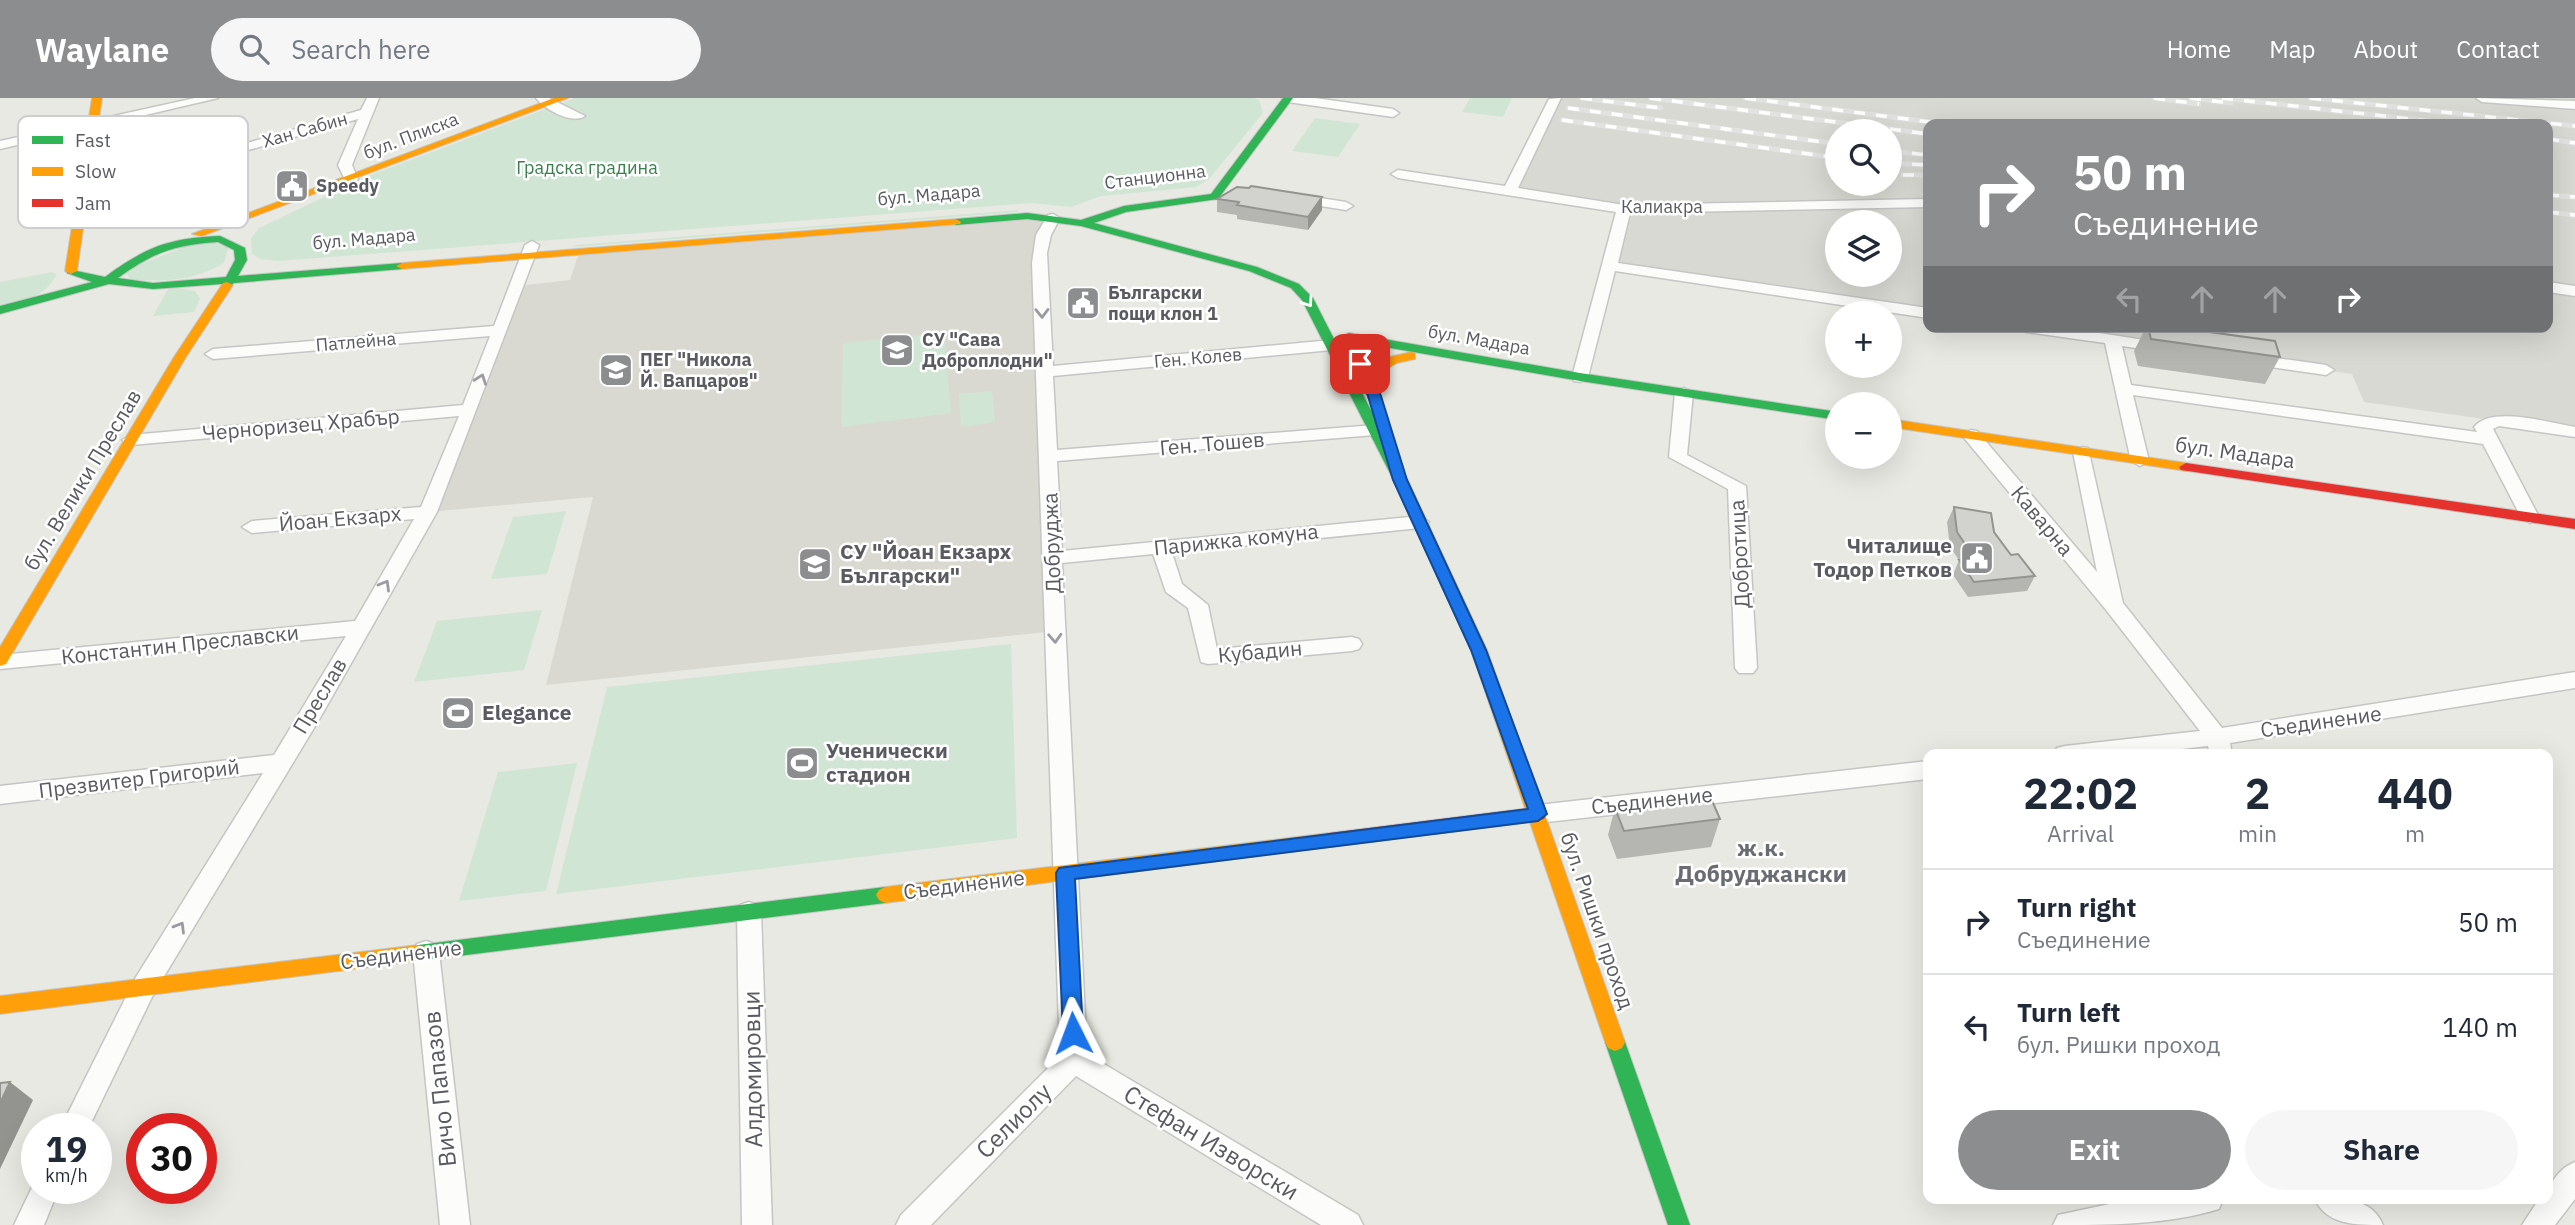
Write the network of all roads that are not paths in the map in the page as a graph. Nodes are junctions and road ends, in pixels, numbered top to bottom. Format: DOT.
graph roads {
  1 [pos="97,98"];
  2 [pos="212,98"];
  3 [pos="373,98"];
  4 [pos="1288,98"];
  5 [pos="2482,98"];
  6 [pos="1555,99"];
  7 [pos="551,100"];
  8 [pos="2575,105"];
  9 [pos="366,113"];
  10 [pos="1393,113"];
  11 [pos="96,116"];
  12 [pos="124,116"];
  13 [pos="578,116"];
  14 [pos="4,144"];
  15 [pos="248,146"];
  16 [pos="0,158"];
  17 [pos="1398,174"];
  18 [pos="351,179"];
  19 [pos="1229,188"];
  20 [pos="1510,191"];
  21 [pos="1273,195"];
  22 [pos="1923,203"];
  23 [pos="1346,206"];
  24 [pos="1624,209"];
  25 [pos="248,216"];
  26 [pos="1077,217"];
  27 [pos="1099,217"];
  28 [pos="1053,218"];
  29 [pos="76,228"];
  30 [pos="90,228"];
  31 [pos="215,228"];
  32 [pos="170,244"];
  33 [pos="530,250"];
  34 [pos="238,252"];
  35 [pos="88,255"];
  36 [pos="1609,266"];
  37 [pos="71,271"];
  38 [pos="114,275"];
  39 [pos="231,278"];
  40 [pos="191,282"];
  41 [pos="159,286"];
  42 [pos="2553,288"];
  43 [pos="1320,289"];
  44 [pos="2575,291"];
  45 [pos="29,304"];
  46 [pos="0,312"];
  47 [pos="1923,312"];
  48 [pos="1339,317"];
  49 [pos="499,330"];
  50 [pos="2066,333"];
  51 [pos="2112,340"];
  52 [pos="1340,341"];
  53 [pos="2179,349"];
  54 [pos="213,354"];
  55 [pos="1411,356"];
  56 [pos="180,357"];
  57 [pos="2232,357"];
  58 [pos="2326,370"];
  59 [pos="1043,372"];
  60 [pos="1580,377"];
  61 [pos="2124,389"];
  62 [pos="1684,393"];
  63 [pos="1374,396"];
  64 [pos="470,410"];
  65 [pos="1825,414"];
  66 [pos="1902,425"];
  67 [pos="1375,430"];
  68 [pos="2575,432"];
  69 [pos="1971,435"];
  70 [pos="2488,439"];
  71 [pos="131,440"];
  72 [pos="2082,452"];
  73 [pos="1049,456"];
  74 [pos="2140,461"];
  75 [pos="1400,480"];
  76 [pos="428,512"];
  77 [pos="2530,517"];
  78 [pos="1420,522"];
  79 [pos="2575,523"];
  80 [pos="252,527"];
  81 [pos="1161,548"];
  82 [pos="1052,558"];
  83 [pos="2114,606"];
  84 [pos="361,627"];
  85 [pos="1352,644"];
  86 [pos="0,661"];
  87 [pos="1746,668"];
  88 [pos="2575,680"];
  89 [pos="2219,746"];
  90 [pos="2162,749"];
  91 [pos="279,763"];
  92 [pos="1923,771"];
  93 [pos="0,795"];
  94 [pos="1538,814"];
  95 [pos="1066,873"];
  96 [pos="749,912"];
  97 [pos="426,953"];
  98 [pos="145,985"];
  99 [pos="0,1005"];
  100 [pos="1074,1060"];
  101 [pos="82,1113"];
  102 [pos="2575,1176"];
  103 [pos="38,1204"];
  104 [pos="2181,1204"];
  105 [pos="2336,1204"];
  106 [pos="29,1225"];
  107 [pos="455,1225"];
  108 [pos="757,1225"];
  109 [pos="911,1225"];
  110 [pos="1348,1225"];
  111 [pos="1679,1225"];
  112 [pos="2068,1225"];
  113 [pos="2368,1225"];
  114 [pos="2537,1225"];
  1 -- 11 [label="main road"];
  2 -- 12 [label="street"];
  3 -- 9 [label="street"];
  4 -- 10 [label="street, Станционна"];
  4 -- 19 [label="main road, Станционна"];
  5 -- 8 [label="street"];
  6 -- 20 [label="street"];
  7 -- 13 [label="street"];
  7 -- 18 [label="main road, бул. Плиска"];
  9 -- 15 [label="street, Хан Сабин"];
  9 -- 18 [label="street"];
  14 -- 16 [label="street"];
  17 -- 20 [label="street, Калиакра"];
  18 -- 25 [label="main road, бул. Плиска"];
  18 -- 34 [label="main road, бул. Плиска"];
  19 -- 26 [label="main road, Станционна"];
  19 -- 27 [label="main road, Станционна"];
  20 -- 24 [label="street, Калиакра"];
  21 -- 23 [label="street"];
  22 -- 24 [label="street, Калиакра"];
  24 -- 36 [label="street"];
  26 -- 27 [label="main road, бул. Мадара"];
  26 -- 28 [label="main road, Станционна"];
  26 -- 33 [label="main road, бул. Мадара"];
  26 -- 52 [label="main road, бул. Мадара, one-way"];
  27 -- 43 [label="main road, бул. Мадара"];
  28 -- 33 [label="main road, бул. Мадара"];
  28 -- 59 [label="street, Добруджа, one-way"];
  29 -- 37 [label="main road"];
  30 -- 35 [label="main road"];
  31 -- 32 [label="main road, бул. Плиска"];
  32 -- 34 [label="main road, бул. Мадара"];
  32 -- 38 [label="main road"];
  33 -- 34 [label="main road, бул. Мадара"];
  33 -- 39 [label="main road, бул. Мадара"];
  33 -- 49 [label="street, Преслав"];
  34 -- 39 [label="main road, бул. Велики Преслав"];
  34 -- 40 [label="main road, бул. Плиска"];
  36 -- 47 [label="street"];
  36 -- 60 [label="street"];
  37 -- 38 [label="main road"];
  37 -- 45 [label="main road"];
  38 -- 41 [label="main road"];
  38 -- 45 [label="main road"];
  39 -- 40 [label="main road, бул. Мадара"];
  39 -- 56 [label="main road, бул. Велики Преслав"];
  40 -- 41 [label="main road"];
  41 -- 46 [label="main road"];
  41 -- 56 [label="main road, бул. Велики Преслав"];
  42 -- 44 [label="street"];
  45 -- 46 [label="main road"];
  48 -- 52 [label="main road"];
  49 -- 54 [label="street, Патлейна"];
  64 -- 49 [label="street, Преслав, one-way"];
  50 -- 51 [label="street"];
  51 -- 53 [label="street"];
  51 -- 61 [label="street"];
  52 -- 55 [label="main road, бул. Мадара"];
  52 -- 59 [label="street, Ген. Колев"];
  52 -- 60 [label="main road, бул. Мадара"];
  52 -- 63 [label="main road, бул. Ришки проход"];
  52 -- 67 [label="main road, бул. Ришки проход"];
  55 -- 60 [label="main road, бул. Мадара"];
  55 -- 63 [label="main road"];
  56 -- 71 [label="main road, бул. Велики Преслав"];
  57 -- 58 [label="street"];
  59 -- 73 [label="street, Добруджа"];
  60 -- 62 [label="main road, бул. Мадара"];
  61 -- 70 [label="street"];
  61 -- 74 [label="street"];
  62 -- 65 [label="main road, бул. Мадара"];
  62 -- 87 [label="street, Добротица"];
  63 -- 75 [label="main road, бул. Ришки проход"];
  64 -- 71 [label="street, Черноризец Храбър"];
  64 -- 76 [label="street, Преслав"];
  66 -- 69 [label="main road, бул. Мадара"];
  67 -- 73 [label="street, Ген. Тошев"];
  67 -- 75 [label="main road, бул. Ришки проход"];
  68 -- 70 [label="street"];
  69 -- 72 [label="main road, бул. Мадара"];
  69 -- 83 [label="street, Каварна"];
  70 -- 77 [label="street"];
  71 -- 86 [label="main road, бул. Велики Преслав"];
  72 -- 74 [label="main road, бул. Мадара"];
  72 -- 83 [label="street, Каварна"];
  73 -- 82 [label="street, Добруджа"];
  74 -- 77 [label="main road, бул. Мадара"];
  75 -- 78 [label="main road, бул. Ришки проход"];
  76 -- 80 [label="street, Йоан Екзарх"];
  84 -- 76 [label="street, Преслав, one-way"];
  77 -- 79 [label="main road, бул. Мадара"];
  78 -- 81 [label="street, Парижка комуна"];
  78 -- 94 [label="main road, бул. Ришки проход"];
  81 -- 82 [label="street, Парижка комуна"];
  81 -- 85 [label="street, Кубадин"];
  82 -- 95 [label="street, Добруджа, one-way"];
  83 -- 89 [label="street, Каварна"];
  84 -- 86 [label="street, Константин Преславски"];
  84 -- 91 [label="street, Преслав"];
  88 -- 89 [label="street, Съединение"];
  89 -- 90 [label="street, Съединение"];
  91 -- 93 [label="street, Презвитер Григорий"];
  98 -- 91 [label="street, Преслав, one-way"];
  92 -- 94 [label="street, Съединение"];
  94 -- 95 [label="main road, Съединение"];
  94 -- 111 [label="main road, бул. Ришки проход"];
  95 -- 96 [label="main road, Съединение"];
  95 -- 100 [label="street"];
  96 -- 97 [label="main road, Съединение"];
  96 -- 108 [label="street, Алдомировци"];
  97 -- 98 [label="main road, Съединение"];
  97 -- 107 [label="street, Вичо Папазов"];
  98 -- 99 [label="main road, Съединение"];
  98 -- 101 [label="street, Преслав"];
  100 -- 109 [label="street, Селиолу"];
  100 -- 110 [label="street, Стефан Изворски"];
  102 -- 114 [label="street"];
  103 -- 106 [label="street"];
  104 -- 112 [label="street"];
  105 -- 113 [label="street"];
}
